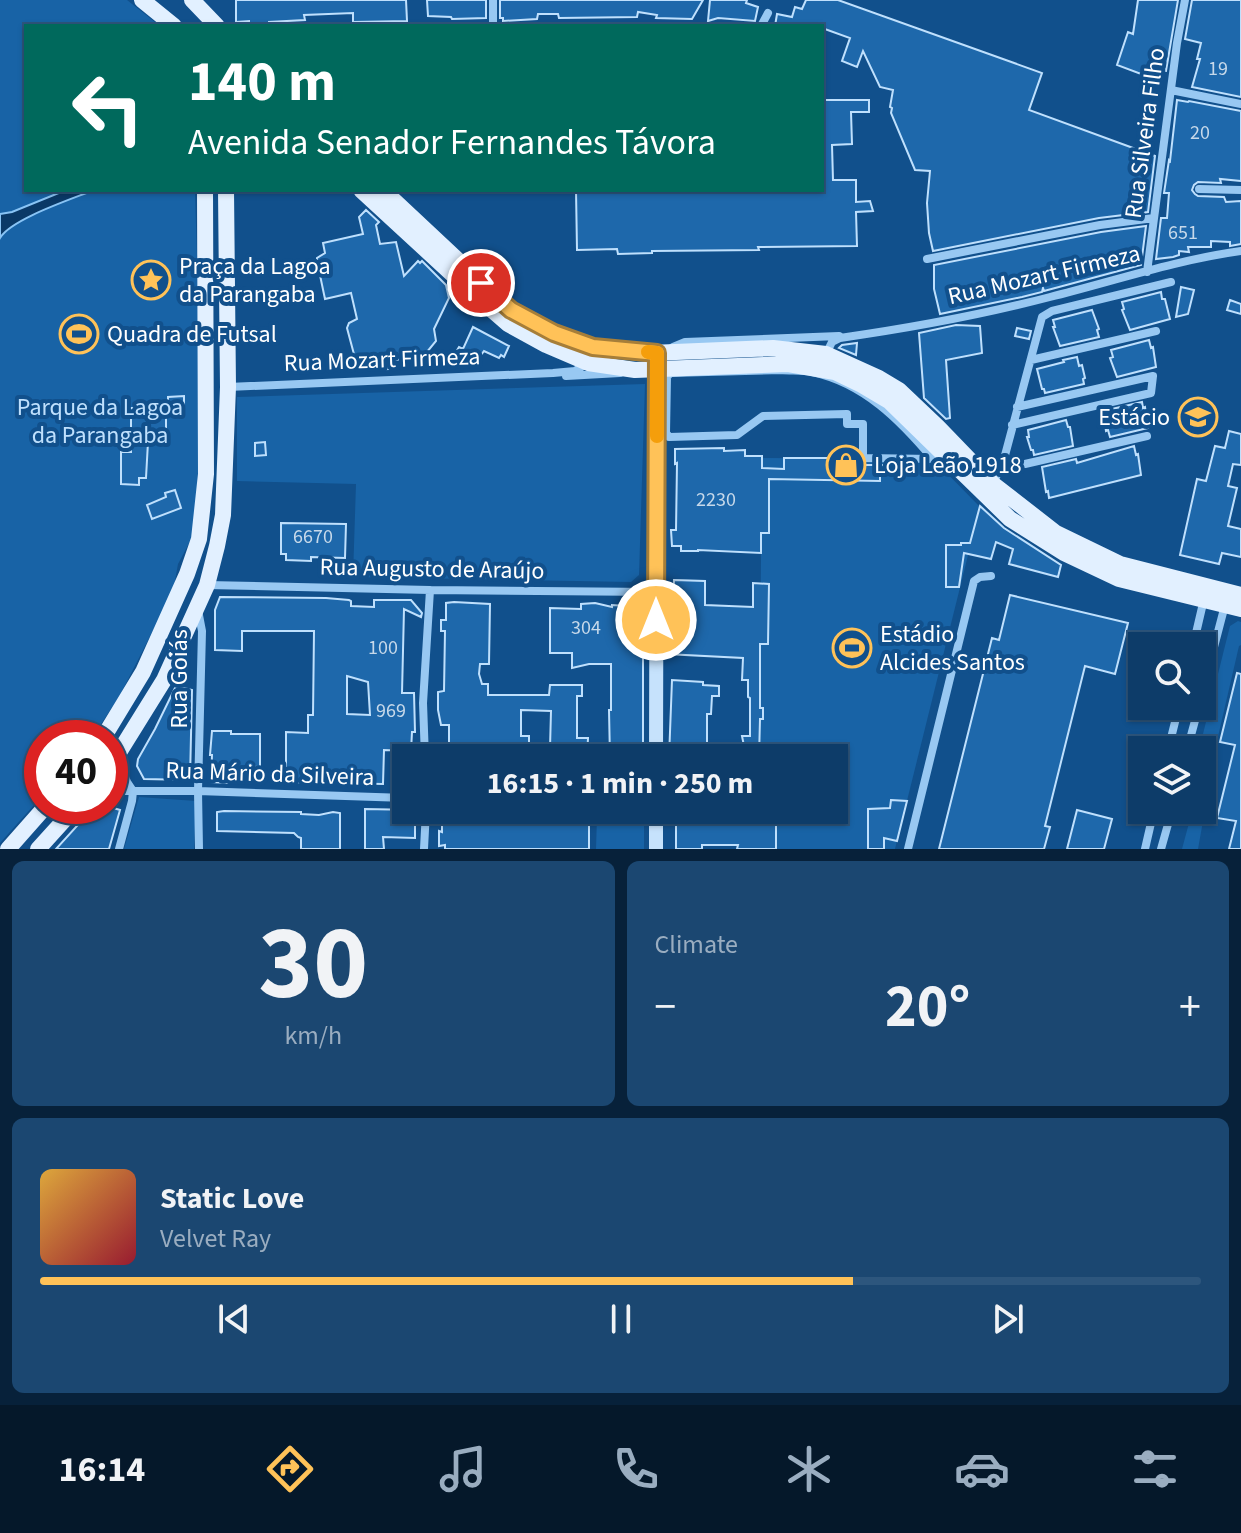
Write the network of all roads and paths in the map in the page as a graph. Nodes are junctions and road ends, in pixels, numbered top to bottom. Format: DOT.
graph roads {
  1 [pos="142,0"];
  2 [pos="192,0"];
  3 [pos="493,0"];
  4 [pos="1185,0"];
  5 [pos="768,13"];
  6 [pos="211,19"];
  7 [pos="172,24"];
  8 [pos="493,24"];
  9 [pos="762,24"];
  10 [pos="1171,90"];
  11 [pos="1241,104"];
  12 [pos="1199,189"];
  13 [pos="1241,190"];
  14 [pos="205,192"];
  15 [pos="226,192"];
  16 [pos="363,192"];
  17 [pos="385,192"];
  18 [pos="1154,218"];
  19 [pos="1241,251"];
  20 [pos="927,259"];
  21 [pos="1147,272"];
  22 [pos="1171,282"];
  23 [pos="1097,285"];
  24 [pos="1100,300"];
  25 [pos="1156,331"];
  26 [pos="856,336"];
  27 [pos="826,354"];
  28 [pos="1031,360"];
  29 [pos="657,361"];
  30 [pos="588,363"];
  31 [pos="635,370"];
  32 [pos="537,374"];
  33 [pos="228,387"];
  34 [pos="858,389"];
  35 [pos="1090,390"];
  36 [pos="1017,407"];
  37 [pos="1089,408"];
  38 [pos="1012,425"];
  39 [pos="1147,436"];
  40 [pos="1004,459"];
  41 [pos="993,484"];
  42 [pos="991,576"];
  43 [pos="207,585"];
  44 [pos="430,590"];
  45 [pos="656,592"];
  46 [pos="1206,593"];
  47 [pos="1241,595"];
  48 [pos="198,605"];
  49 [pos="1233,607"];
  50 [pos="1196,632"];
  51 [pos="1216,654"];
  52 [pos="114,720"];
  53 [pos="128,739"];
  54 [pos="424,744"];
  55 [pos="656,744"];
  56 [pos="128,784"];
  57 [pos="128,791"];
  58 [pos="133,791"];
  59 [pos="198,791"];
  60 [pos="392,798"];
  61 [pos="30,824"];
  62 [pos="61,824"];
  63 [pos="425,824"];
  64 [pos="656,824"];
  65 [pos="1151,824"];
  66 [pos="1168,824"];
  67 [pos="8,849"];
  68 [pos="38,849"];
  69 [pos="119,849"];
  70 [pos="199,849"];
  71 [pos="424,849"];
  72 [pos="656,849"];
  73 [pos="908,849"];
  74 [pos="1145,849"];
  75 [pos="1161,849"];
  1 -- 7 [label="main road"];
  2 -- 6 [label="main road"];
  3 -- 8 [label="street"];
  4 -- 10 [label="street, Rua Silveira Filho"];
  5 -- 9 [label="street"];
  10 -- 11 [label="street"];
  10 -- 18 [label="street, Rua Silveira Filho"];
  12 -- 13 [label="street"];
  14 -- 52 [label="main road"];
  15 -- 33 [label="main road"];
  16 -- 30 [label="main road"];
  17 -- 29 [label="main road"];
  18 -- 20 [label="street"];
  18 -- 21 [label="street, Rua Silveira Filho"];
  19 -- 21 [label="street, Rua Mozart Firmeza"];
  21 -- 23 [label="street, Rua Mozart Firmeza"];
  22 -- 24 [label="street"];
  23 -- 24 [label="street"];
  23 -- 26 [label="street, Rua Mozart Firmeza"];
  24 -- 28 [label="street"];
  25 -- 28 [label="street"];
  26 -- 27 [label="street, Rua Mozart Firmeza"];
  26 -- 29 [label="street, Rua Mozart Firmeza"];
  27 -- 29 [label="main road"];
  27 -- 41 [label="main road"];
  28 -- 36 [label="street"];
  29 -- 31 [label="main road"];
  29 -- 45 [label="street"];
  29 -- 46 [label="main road"];
  30 -- 31 [label="main road"];
  30 -- 32 [label="street, Rua Mozart Firmeza"];
  31 -- 32 [label="street, Rua Mozart Firmeza"];
  32 -- 33 [label="street, Rua Mozart Firmeza"];
  33 -- 43 [label="main road"];
  34 -- 34 [label="street"];
  35 -- 36 [label="street"];
  35 -- 37 [label="street"];
  35 -- 37 [label="street"];
  36 -- 38 [label="street"];
  37 -- 38 [label="street"];
  38 -- 40 [label="street"];
  39 -- 40 [label="street"];
  40 -- 41 [label="street"];
  41 -- 46 [label="main road"];
  42 -- 73 [label="street"];
  43 -- 44 [label="street, Rua Augusto de Araújo"];
  43 -- 48 [label="main road"];
  44 -- 45 [label="street, Rua Augusto de Araújo"];
  44 -- 54 [label="street"];
  45 -- 55 [label="street"];
  46 -- 47 [label="main road"];
  46 -- 49 [label="main road"];
  46 -- 50 [label="street"];
  48 -- 53 [label="main road"];
  48 -- 59 [label="street, Rua Goiás"];
  49 -- 51 [label="street"];
  56 -- 58 [label="street, Rua Mário da Silveira"];
  57 -- 58 [label="street, Rua Mário da Silveira"];
  58 -- 59 [label="street, Rua Mário da Silveira"];
  58 -- 69 [label="street"];
  59 -- 60 [label="street, Rua Mário da Silveira"];
  59 -- 70 [label="street, Rua Goiás"];
  61 -- 67 [label="main road"];
  62 -- 68 [label="main road"];
  63 -- 71 [label="street"];
  64 -- 72 [label="street"];
  65 -- 74 [label="street"];
  66 -- 75 [label="street"];
}
